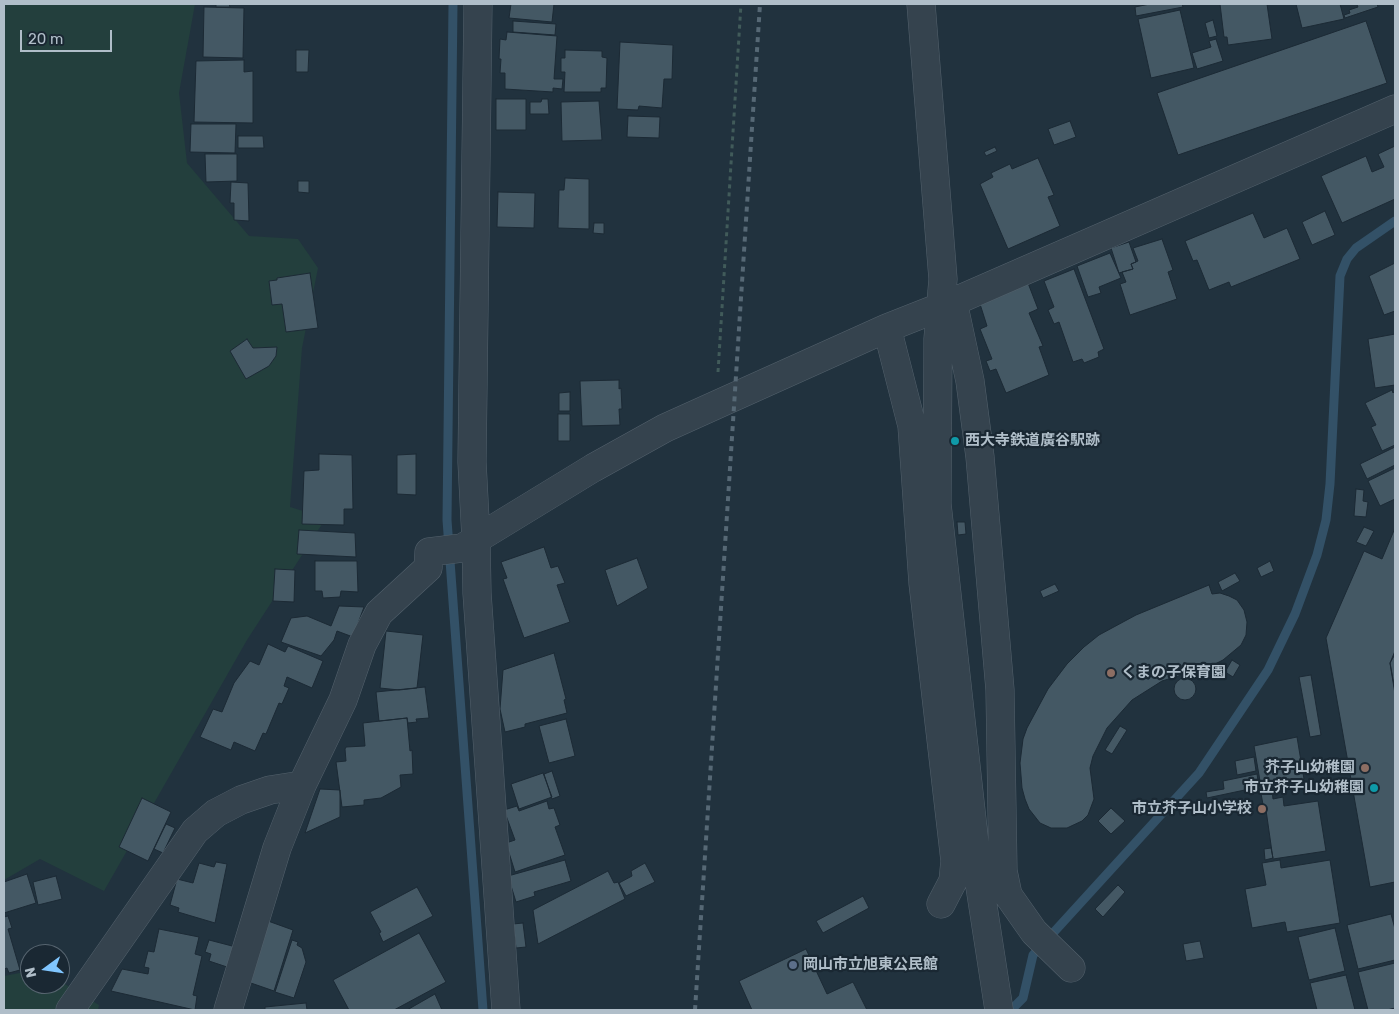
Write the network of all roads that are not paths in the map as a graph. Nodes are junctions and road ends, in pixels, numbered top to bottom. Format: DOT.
graph roads {
  1 [pos="478,4"];
  2 [pos="921,4"];
  3 [pos="1395,109"];
  4 [pos="947,304"];
  5 [pos="887,328"];
  6 [pos="459,546"];
  7 [pos="302,785"];
  8 [pos="942,904"];
  9 [pos="1062,959"];
  10 [pos="998,1007"];
  11 [pos="70,1010"];
  12 [pos="228,1010"];
  13 [pos="506,1010"];
  1 -- 6 [label="street"];
  2 -- 4 [label="street"];
  3 -- 4 [label="street"];
  4 -- 5 [label="street"];
  4 -- 9 [label="street"];
  4 -- 10 [label="street"];
  5 -- 6 [label="street"];
  5 -- 8 [label="street"];
  6 -- 7 [label="street"];
  6 -- 13 [label="street"];
  7 -- 11 [label="street"];
  7 -- 12 [label="street"];
}
